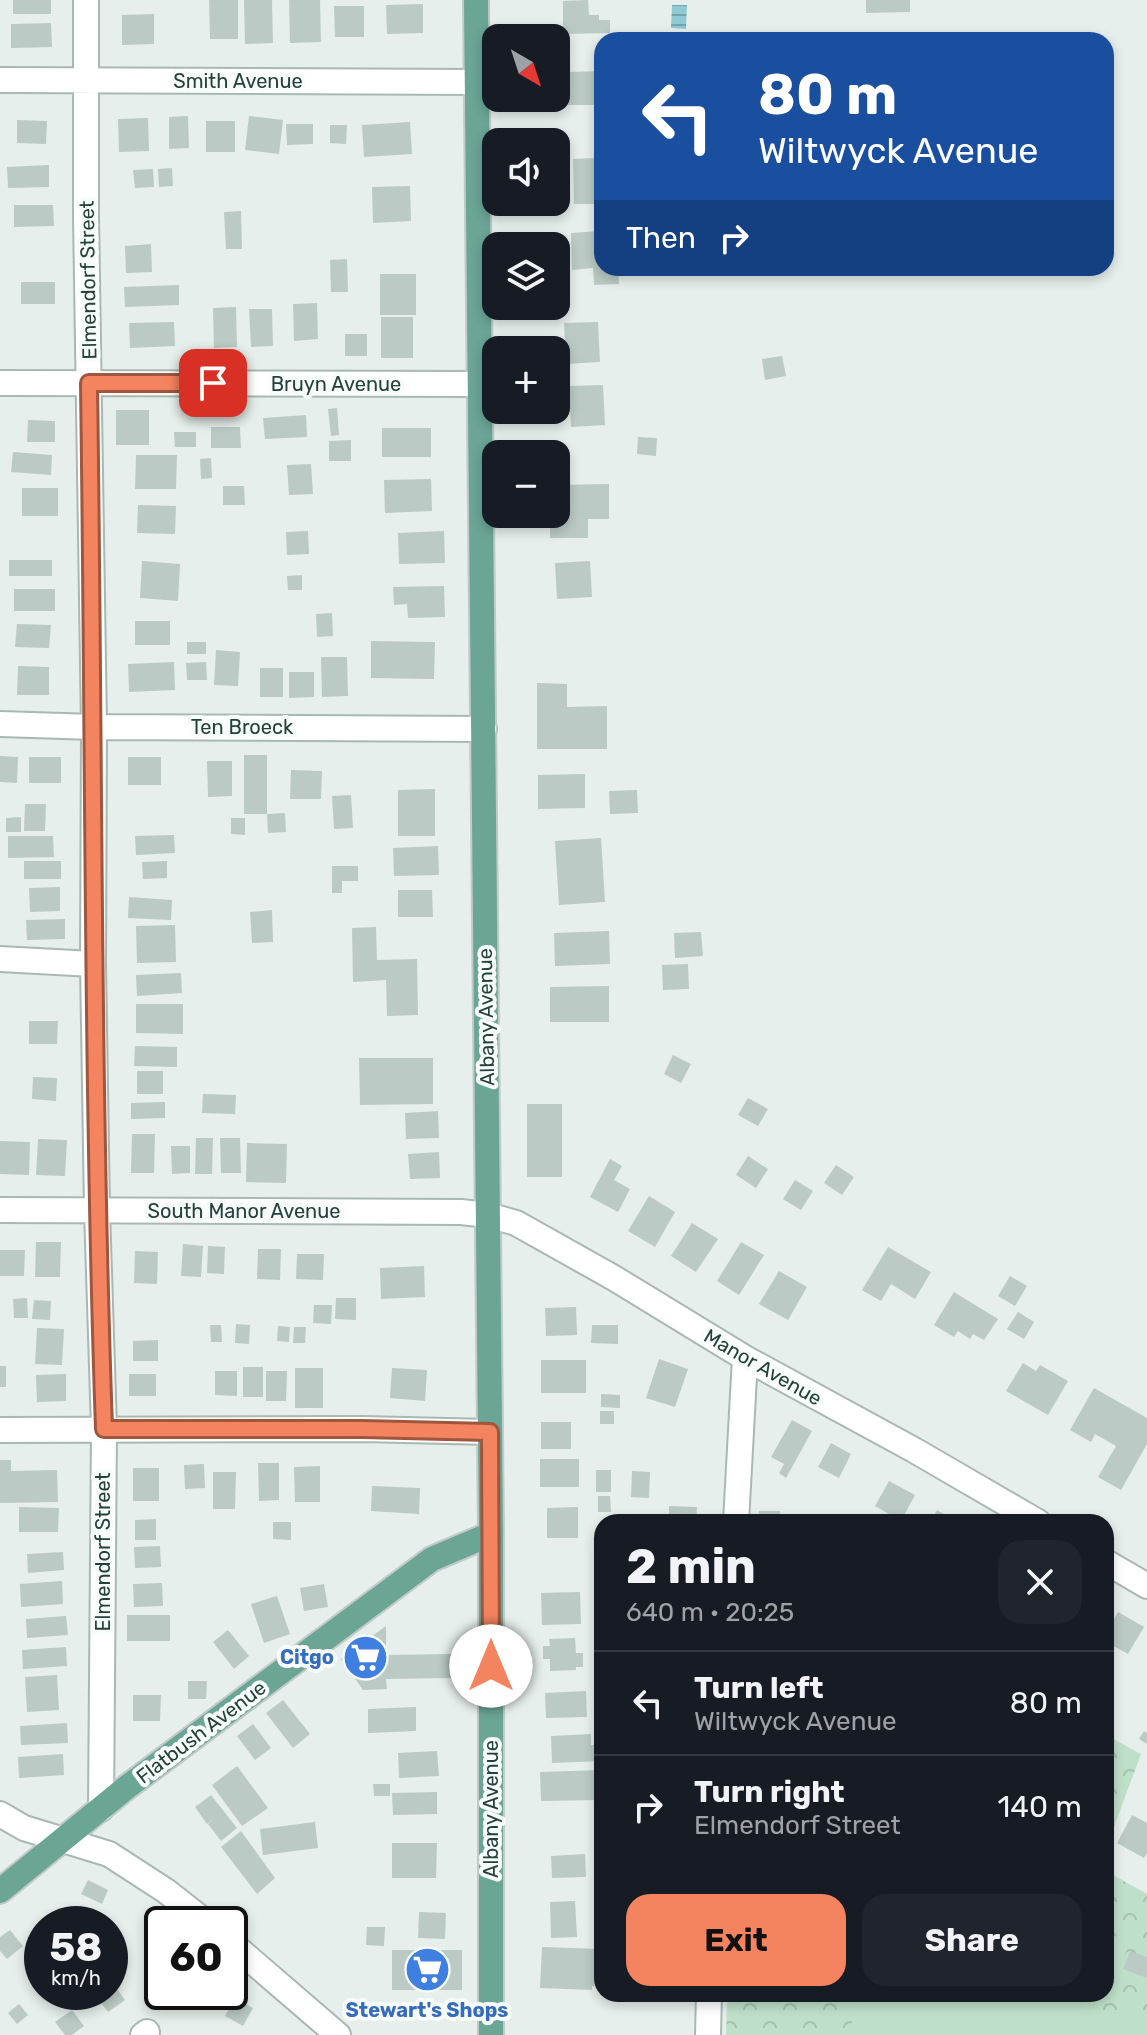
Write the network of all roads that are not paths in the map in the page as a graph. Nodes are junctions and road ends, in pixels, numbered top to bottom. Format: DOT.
graph roads {
  1 [pos="86,0"];
  2 [pos="476,0"];
  3 [pos="0,80"];
  4 [pos="87,80"];
  5 [pos="477,82"];
  6 [pos="0,383"];
  7 [pos="89,383"];
  8 [pos="481,384"];
  9 [pos="0,724"];
  10 [pos="94,727"];
  11 [pos="484,729"];
  12 [pos="0,959"];
  13 [pos="93,964"];
  14 [pos="0,1210"];
  15 [pos="97,1210"];
  16 [pos="488,1215"];
  17 [pos="745,1358"];
  18 [pos="104,1429"];
  19 [pos="0,1430"];
  20 [pos="490,1432"];
  21 [pos="736,1514"];
  22 [pos="1024,1514"];
  23 [pos="491,1534"];
  24 [pos="1114,1567"];
  25 [pos="1147,1586"];
  26 [pos="101,1809"];
  27 [pos="0,1814"];
  28 [pos="63,1840"];
  29 [pos="0,1891"];
  30 [pos="185,1906"];
  31 [pos="248,1958"];
  32 [pos="709,2002"];
  33 [pos="338,2035"];
  34 [pos="491,2035"];
  35 [pos="708,2035"];
  1 -- 4 [label="street, Elmendorf Street"];
  2 -- 5 [label="main road, Albany Avenue"];
  3 -- 4 [label="street, Smith Avenue"];
  4 -- 5 [label="street, Smith Avenue"];
  4 -- 7 [label="street, Elmendorf Street"];
  5 -- 8 [label="main road, Albany Avenue"];
  6 -- 7 [label="street, Bruyn Avenue"];
  7 -- 8 [label="street, Bruyn Avenue"];
  7 -- 10 [label="street, Elmendorf Street"];
  8 -- 11 [label="main road, Albany Avenue"];
  9 -- 10 [label="street, Ten Broeck"];
  10 -- 11 [label="street, Ten Broeck"];
  10 -- 13 [label="street, Elmendorf Street"];
  11 -- 16 [label="main road, Albany Avenue"];
  12 -- 13 [label="street"];
  13 -- 15 [label="street, Elmendorf Street"];
  14 -- 15 [label="street, South Manor Avenue"];
  15 -- 16 [label="street, South Manor Avenue"];
  15 -- 18 [label="street, Elmendorf Street"];
  16 -- 17 [label="street, Manor Avenue"];
  16 -- 20 [label="main road, Albany Avenue"];
  17 -- 21 [label="street"];
  17 -- 22 [label="street, Manor Avenue"];
  18 -- 19 [label="street"];
  18 -- 20 [label="street"];
  18 -- 26 [label="street, Elmendorf Street"];
  20 -- 23 [label="main road, Albany Avenue"];
  23 -- 26 [label="main road, Flatbush Avenue"];
  23 -- 34 [label="main road, Albany Avenue"];
  24 -- 25 [label="street"];
  26 -- 28 [label="main road, Flatbush Avenue"];
  27 -- 28 [label="street"];
  28 -- 29 [label="main road, Flatbush Avenue"];
  28 -- 30 [label="street"];
  31 -- 33 [label="street"];
  32 -- 35 [label="street"];
}
